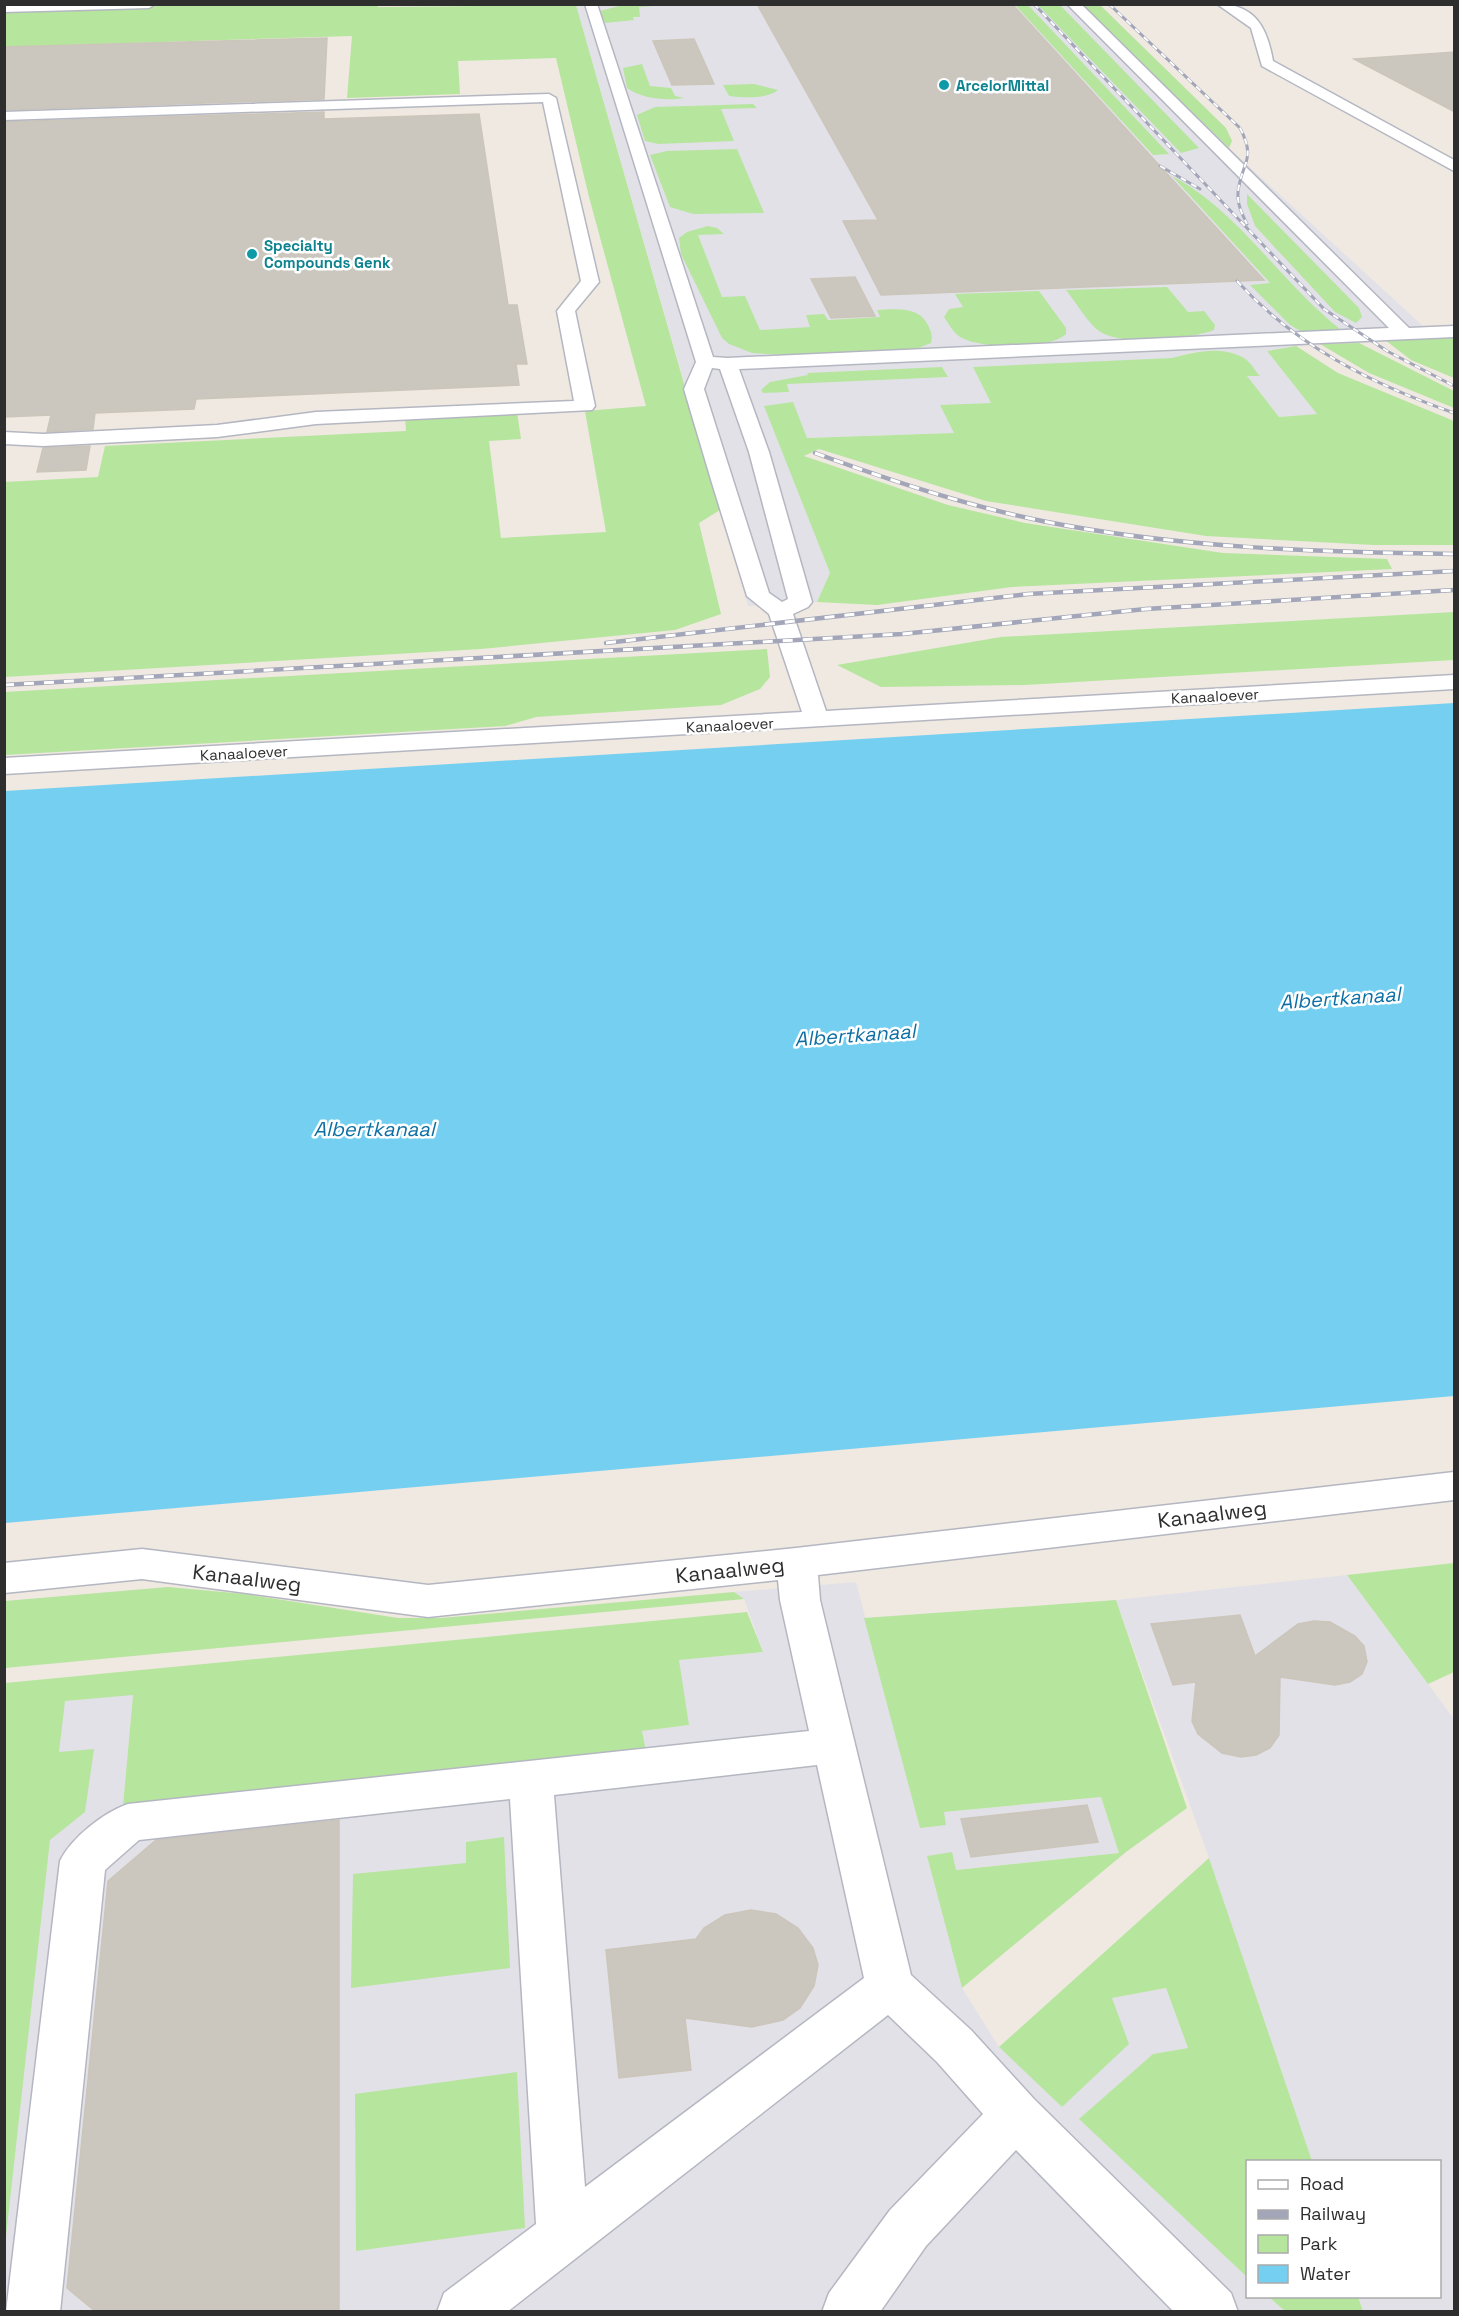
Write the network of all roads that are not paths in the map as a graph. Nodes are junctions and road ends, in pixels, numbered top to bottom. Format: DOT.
graph roads {
  1 [pos="149,4"];
  2 [pos="591,4"];
  3 [pos="1073,4"];
  4 [pos="1223,4"];
  5 [pos="4,8"];
  6 [pos="4,116"];
  7 [pos="1455,166"];
  8 [pos="1455,331"];
  9 [pos="1404,333"];
  10 [pos="705,362"];
  11 [pos="727,364"];
  12 [pos="4,438"];
  13 [pos="780,611"];
  14 [pos="1455,682"];
  15 [pos="818,720"];
  16 [pos="4,766"];
  17 [pos="1455,1486"];
  18 [pos="796,1563"];
  19 [pos="4,1578"];
  20 [pos="834,1746"];
  21 [pos="531,1779"];
  22 [pos="890,1986"];
  23 [pos="1016,2115"];
  24 [pos="563,2236"];
  25 [pos="33,2312"];
  26 [pos="463,2312"];
  27 [pos="848,2312"];
  28 [pos="1212,2312"];
  1 -- 5 [label="street"];
  2 -- 10 [label="street"];
  3 -- 9 [label="street"];
  4 -- 7 [label="street"];
  6 -- 12 [label="street"];
  8 -- 9 [label="street"];
  9 -- 11 [label="street"];
  10 -- 11 [label="street"];
  10 -- 13 [label="street"];
  11 -- 13 [label="street"];
  13 -- 15 [label="street"];
  14 -- 15 [label="street, Kanaaloever"];
  15 -- 16 [label="street, Kanaaloever"];
  17 -- 18 [label="street, Kanaalweg"];
  18 -- 19 [label="street, Kanaalweg"];
  18 -- 20 [label="street"];
  20 -- 21 [label="street"];
  20 -- 22 [label="street"];
  21 -- 24 [label="street"];
  21 -- 25 [label="street"];
  22 -- 23 [label="street"];
  22 -- 24 [label="street"];
  23 -- 27 [label="street"];
  23 -- 28 [label="street"];
  24 -- 26 [label="street"];
}
